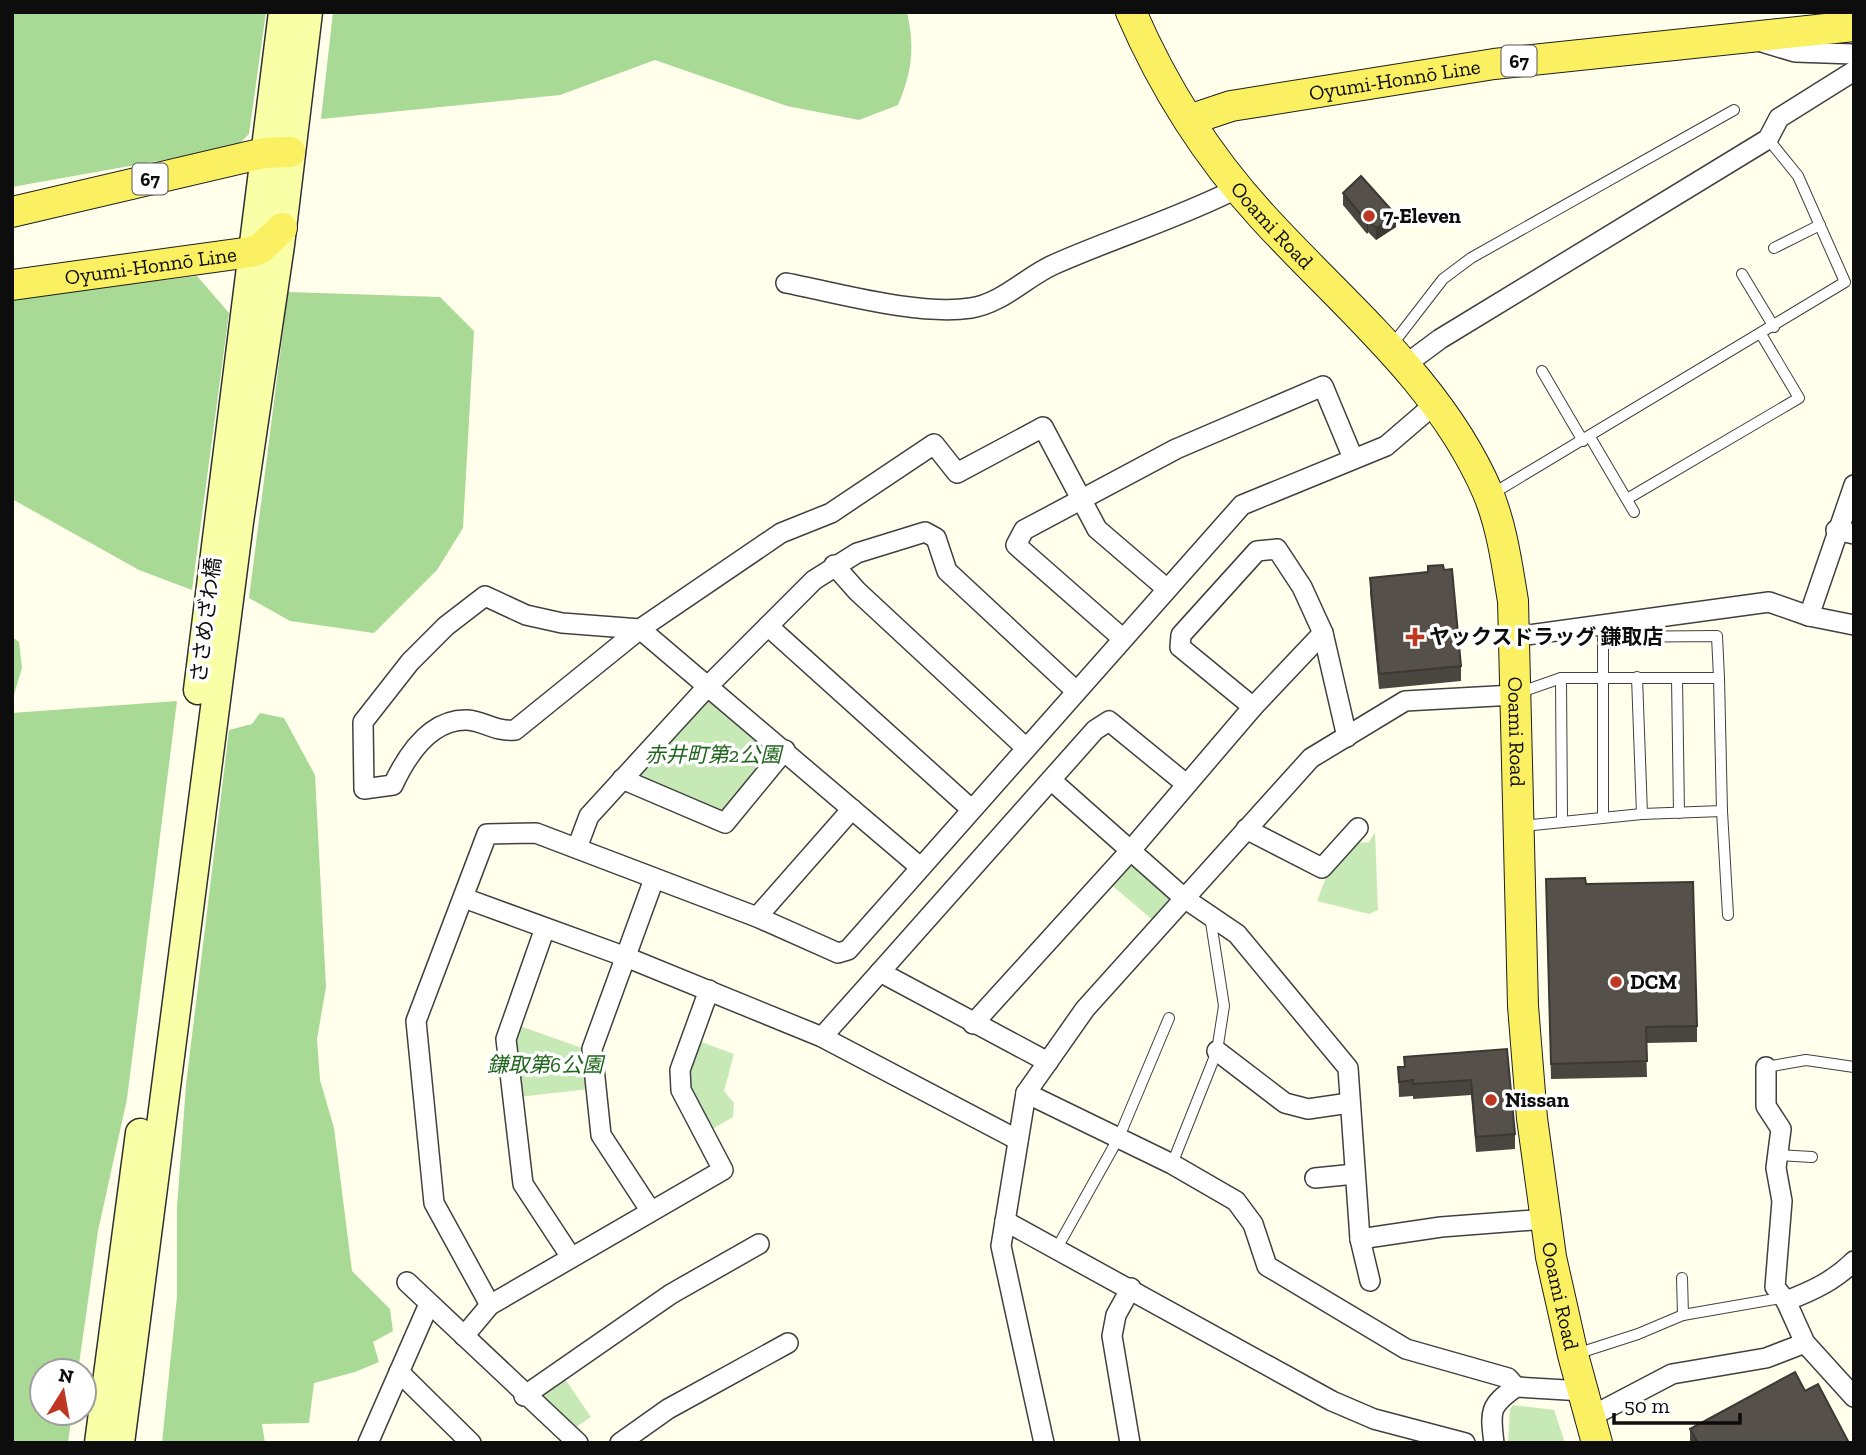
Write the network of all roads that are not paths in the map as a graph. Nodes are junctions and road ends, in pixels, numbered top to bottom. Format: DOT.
graph roads {
  1 [pos="283,12"];
  2 [pos="308,12"];
  3 [pos="1131,12"];
  4 [pos="1848,30"];
  5 [pos="1854,71"];
  6 [pos="1734,110"];
  7 [pos="1189,120"];
  8 [pos="1768,139"];
  9 [pos="277,153"];
  10 [pos="1238,188"];
  11 [pos="12,212"];
  12 [pos="1820,225"];
  13 [pos="282,228"];
  14 [pos="1774,248"];
  15 [pos="251,252"];
  16 [pos="1742,274"];
  17 [pos="786,283"];
  18 [pos="12,285"];
  19 [pos="1774,327"];
  20 [pos="1761,334"];
  21 [pos="1398,357"];
  22 [pos="1542,371"];
  23 [pos="1436,403"];
  24 [pos="1586,439"];
  25 [pos="1353,458"];
  26 [pos="1854,485"];
  27 [pos="1489,496"];
  28 [pos="1081,498"];
  29 [pos="1627,499"];
  30 [pos="1634,512"];
  31 [pos="228,519"];
  32 [pos="1845,532"];
  33 [pos="834,565"];
  34 [pos="1167,589"];
  35 [pos="1809,616"];
  36 [pos="1854,625"];
  37 [pos="768,626"];
  38 [pos="640,629"];
  39 [pos="1323,634"];
  40 [pos="1513,637"];
  41 [pos="1122,638"];
  42 [pos="1637,677"];
  43 [pos="1561,678"];
  44 [pos="1600,678"];
  45 [pos="1677,678"];
  46 [pos="1719,678"];
  47 [pos="708,686"];
  48 [pos="1076,691"];
  49 [pos="1514,695"];
  50 [pos="1253,707"];
  51 [pos="1347,737"];
  52 [pos="1025,747"];
  53 [pos="785,750"];
  54 [pos="622,779"];
  55 [pos="1051,780"];
  56 [pos="1186,784"];
  57 [pos="852,809"];
  58 [pos="971,809"];
  59 [pos="1722,811"];
  60 [pos="1679,813"];
  61 [pos="1642,814"];
  62 [pos="1603,817"];
  63 [pos="1562,820"];
  64 [pos="1520,827"];
  65 [pos="1358,828"];
  66 [pos="1246,829"];
  67 [pos="577,849"];
  68 [pos="1131,850"];
  69 [pos="919,867"];
  70 [pos="654,879"];
  71 [pos="464,898"];
  72 [pos="1184,898"];
  73 [pos="1728,915"];
  74 [pos="1210,916"];
  75 [pos="757,917"];
  76 [pos="545,928"];
  77 [pos="626,957"];
  78 [pos="880,972"];
  79 [pos="709,990"];
  80 [pos="1169,1018"];
  81 [pos="973,1024"];
  82 [pos="822,1037"];
  83 [pos="1217,1051"];
  84 [pos="1048,1062"];
  85 [pos="1766,1067"];
  86 [pos="1854,1067"];
  87 [pos="1026,1093"];
  88 [pos="1349,1103"];
  89 [pos="1119,1137"];
  90 [pos="1018,1140"];
  91 [pos="1777,1155"];
  92 [pos="1812,1157"];
  93 [pos="1172,1164"];
  94 [pos="1355,1174"];
  95 [pos="1315,1178"];
  96 [pos="650,1210"];
  97 [pos="139,1212"];
  98 [pos="1546,1219"];
  99 [pos="1005,1221"];
  100 [pos="1360,1239"];
  101 [pos="759,1244"];
  102 [pos="1057,1248"];
  103 [pos="570,1257"];
  104 [pos="1854,1261"];
  105 [pos="1682,1278"];
  106 [pos="1370,1280"];
  107 [pos="407,1282"];
  108 [pos="1131,1288"];
  109 [pos="1784,1300"];
  110 [pos="429,1304"];
  111 [pos="490,1305"];
  112 [pos="1683,1315"];
  113 [pos="464,1336"];
  114 [pos="788,1343"];
  115 [pos="1805,1343"];
  116 [pos="1573,1355"];
  117 [pos="399,1373"];
  118 [pos="1516,1387"];
  119 [pos="524,1396"];
  120 [pos="1854,1397"];
  121 [pos="1590,1417"];
  122 [pos="81,1443"];
  123 [pos="99,1443"];
  124 [pos="120,1443"];
  125 [pos="139,1443"];
  126 [pos="368,1443"];
  127 [pos="471,1443"];
  128 [pos="578,1443"];
  129 [pos="621,1443"];
  130 [pos="1044,1443"];
  131 [pos="1130,1443"];
  132 [pos="1465,1443"];
  133 [pos="1494,1443"];
  1 -- 9 [label="street"];
  2 -- 9 [label="street"];
  3 -- 7 [label="main road, Ooami Road"];
  4 -- 7 [label="main road, Oyumi-Honnō Line / 67"];
  5 -- 8 [label="street"];
  6 -- 21 [label="lane"];
  7 -- 10 [label="main road, Ooami Road"];
  8 -- 12 [label="lane"];
  8 -- 21 [label="street"];
  9 -- 11 [label="main road, 67"];
  9 -- 13 [label="street"];
  9 -- 15 [label="street"];
  10 -- 17 [label="street"];
  10 -- 21 [label="main road, Ooami Road"];
  12 -- 14 [label="lane"];
  12 -- 19 [label="lane"];
  13 -- 15 [label="main road, Oyumi-Honnō Line"];
  13 -- 31 [label="street"];
  15 -- 18 [label="main road, Oyumi-Honnō Line"];
  15 -- 31 [label="street"];
  16 -- 19 [label="lane"];
  19 -- 20 [label="lane"];
  20 -- 24 [label="lane"];
  20 -- 29 [label="lane"];
  21 -- 23 [label="main road, Ooami Road"];
  22 -- 24 [label="lane"];
  23 -- 25 [label="street"];
  23 -- 27 [label="main road, Ooami Road"];
  24 -- 27 [label="lane"];
  24 -- 29 [label="lane"];
  25 -- 28 [label="street"];
  25 -- 34 [label="street"];
  26 -- 32 [label="street"];
  27 -- 40 [label="main road, Ooami Road"];
  28 -- 34 [label="street"];
  28 -- 38 [label="street"];
  28 -- 41 [label="street"];
  29 -- 30 [label="lane"];
  31 -- 97 [label="street, ささめざわ橋"];
  32 -- 35 [label="street"];
  33 -- 37 [label="street"];
  33 -- 48 [label="street"];
  33 -- 52 [label="street"];
  34 -- 41 [label="street"];
  35 -- 36 [label="street"];
  35 -- 40 [label="street"];
  37 -- 47 [label="street"];
  37 -- 58 [label="street"];
  38 -- 38 [label="street"];
  38 -- 47 [label="street"];
  39 -- 50 [label="street"];
  39 -- 50 [label="street"];
  39 -- 51 [label="street"];
  40 -- 49 [label="main road, Ooami Road"];
  41 -- 48 [label="street"];
  42 -- 44 [label="lane"];
  42 -- 45 [label="lane"];
  42 -- 61 [label="lane"];
  43 -- 44 [label="lane"];
  43 -- 49 [label="lane"];
  43 -- 63 [label="lane"];
  44 -- 46 [label="lane"];
  44 -- 62 [label="lane"];
  45 -- 46 [label="lane"];
  45 -- 60 [label="lane"];
  46 -- 59 [label="lane"];
  47 -- 53 [label="street"];
  47 -- 54 [label="street"];
  48 -- 52 [label="street"];
  49 -- 51 [label="street"];
  49 -- 64 [label="main road, Ooami Road"];
  50 -- 56 [label="street"];
  51 -- 66 [label="street"];
  52 -- 58 [label="street"];
  53 -- 54 [label="street"];
  53 -- 57 [label="street"];
  54 -- 67 [label="street"];
  55 -- 56 [label="street"];
  55 -- 68 [label="street"];
  55 -- 78 [label="street"];
  56 -- 68 [label="street"];
  57 -- 69 [label="street"];
  57 -- 75 [label="street"];
  58 -- 69 [label="street"];
  59 -- 60 [label="lane"];
  59 -- 73 [label="lane"];
  60 -- 61 [label="lane"];
  61 -- 62 [label="lane"];
  62 -- 63 [label="lane"];
  63 -- 64 [label="lane"];
  64 -- 98 [label="main road, Ooami Road"];
  65 -- 66 [label="street"];
  66 -- 72 [label="street"];
  67 -- 70 [label="street"];
  67 -- 71 [label="street"];
  68 -- 72 [label="street"];
  68 -- 81 [label="street"];
  69 -- 75 [label="street"];
  70 -- 75 [label="street"];
  70 -- 77 [label="street"];
  71 -- 76 [label="street"];
  71 -- 111 [label="street"];
  72 -- 74 [label="street"];
  72 -- 84 [label="street"];
  74 -- 83 [label="lane"];
  74 -- 88 [label="street"];
  76 -- 77 [label="street"];
  76 -- 103 [label="street"];
  77 -- 79 [label="street"];
  77 -- 96 [label="street"];
  78 -- 81 [label="street"];
  78 -- 82 [label="street"];
  79 -- 82 [label="street"];
  79 -- 96 [label="street"];
  80 -- 89 [label="lane"];
  81 -- 84 [label="street"];
  82 -- 90 [label="street"];
  83 -- 88 [label="street"];
  83 -- 93 [label="lane"];
  84 -- 87 [label="street"];
  85 -- 86 [label="lane"];
  85 -- 91 [label="street"];
  87 -- 89 [label="street"];
  87 -- 90 [label="street"];
  88 -- 94 [label="street"];
  89 -- 93 [label="street"];
  89 -- 102 [label="lane"];
  90 -- 99 [label="street"];
  91 -- 92 [label="lane"];
  91 -- 109 [label="street"];
  93 -- 118 [label="street"];
  94 -- 95 [label="street"];
  94 -- 100 [label="street"];
  96 -- 103 [label="street"];
  97 -- 122 [label="street"];
  97 -- 123 [label="street"];
  97 -- 124 [label="street"];
  97 -- 125 [label="street"];
  98 -- 100 [label="street"];
  98 -- 116 [label="main road, Ooami Road"];
  99 -- 102 [label="street"];
  99 -- 130 [label="street"];
  100 -- 106 [label="street"];
  101 -- 119 [label="street"];
  102 -- 108 [label="street"];
  103 -- 111 [label="street"];
  104 -- 109 [label="street"];
  105 -- 112 [label="lane"];
  107 -- 110 [label="street"];
  108 -- 131 [label="street"];
  108 -- 132 [label="street"];
  109 -- 112 [label="lane"];
  109 -- 115 [label="street"];
  110 -- 113 [label="street"];
  110 -- 117 [label="street"];
  111 -- 113 [label="street"];
  112 -- 116 [label="lane"];
  113 -- 119 [label="street"];
  114 -- 129 [label="street"];
  115 -- 120 [label="street"];
  115 -- 121 [label="street"];
  116 -- 121 [label="main road, Ooami Road"];
  117 -- 126 [label="street"];
  117 -- 127 [label="street"];
  118 -- 121 [label="street"];
  118 -- 133 [label="street"];
  119 -- 128 [label="street"];
}
